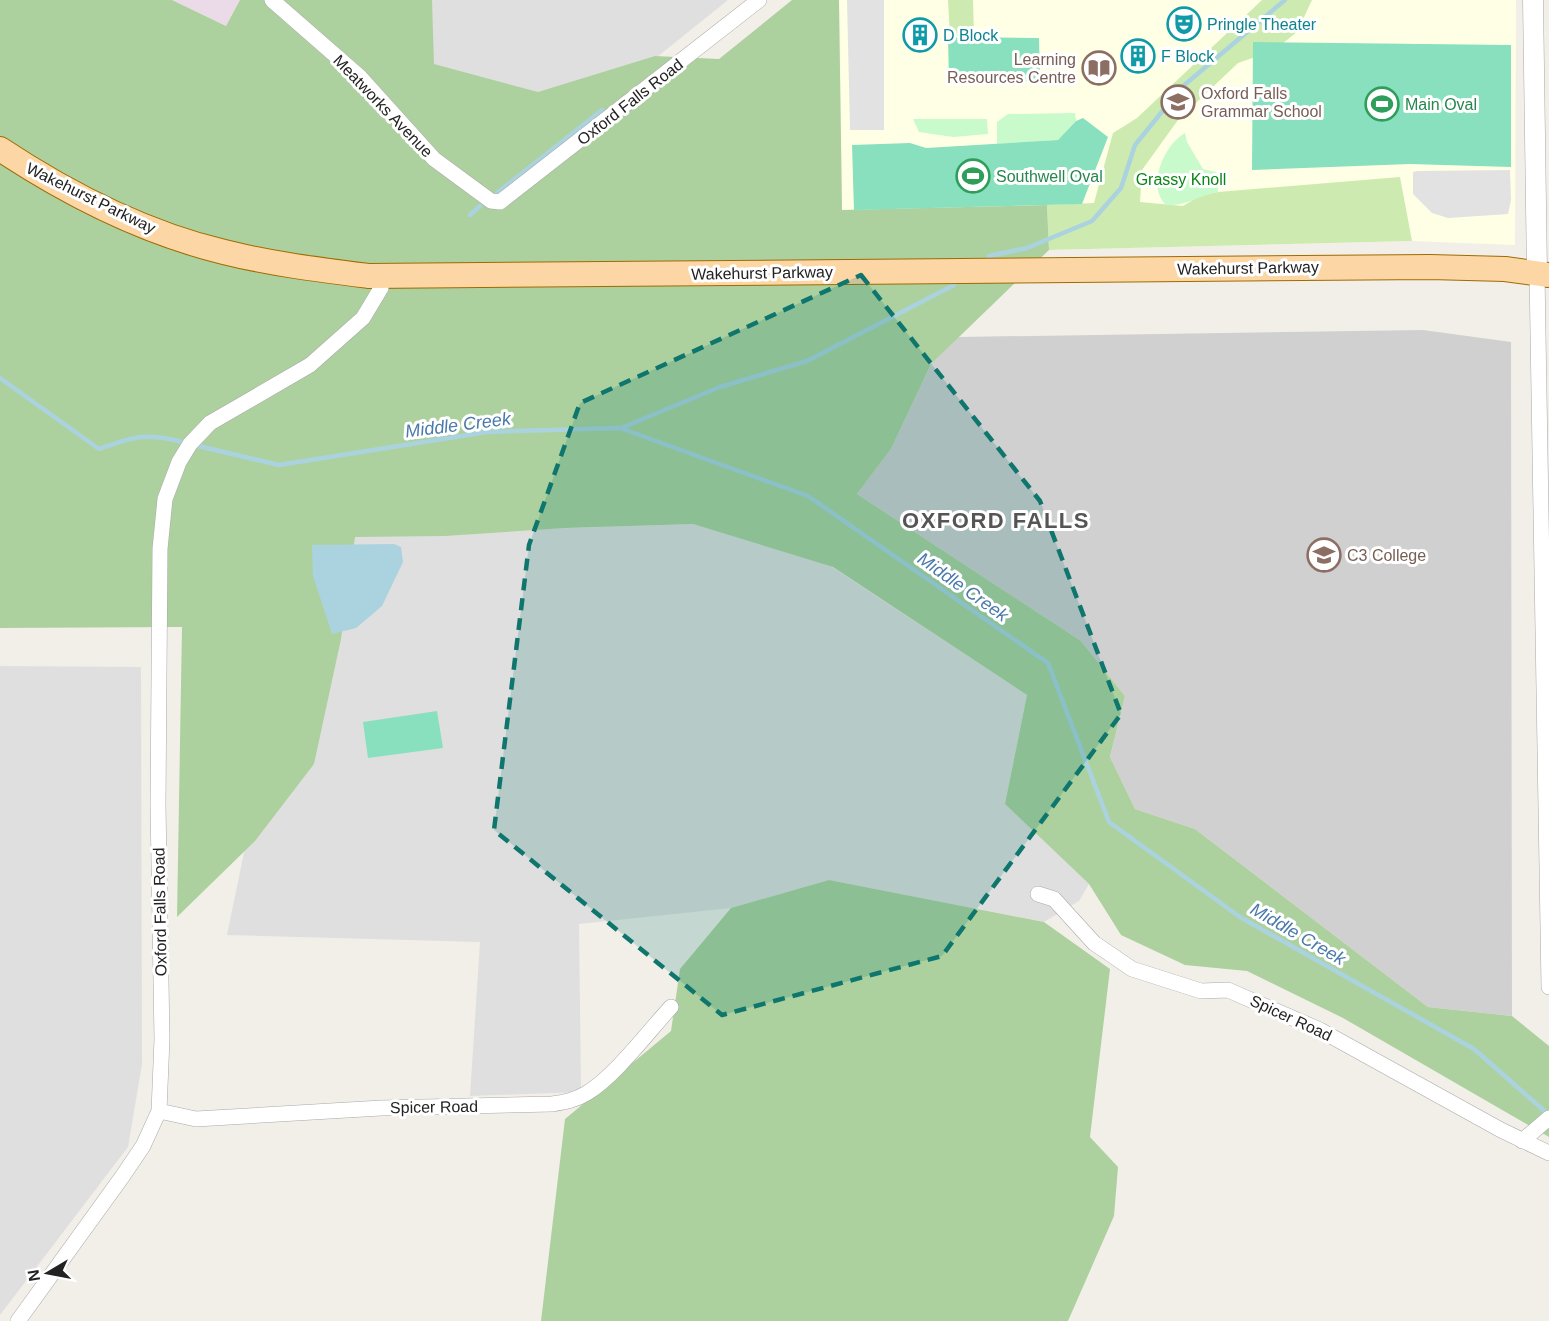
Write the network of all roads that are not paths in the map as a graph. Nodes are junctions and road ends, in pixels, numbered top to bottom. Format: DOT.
graph roads {
  1 [pos="273,0"];
  2 [pos="759,0"];
  3 [pos="1533,0"];
  4 [pos="0,149"];
  5 [pos="500,202"];
  6 [pos="1543,274"];
  7 [pos="382,277"];
  8 [pos="1038,894"];
  9 [pos="1549,987"];
  10 [pos="671,1006"];
  11 [pos="159,1111"];
  12 [pos="1549,1119"];
  13 [pos="1522,1141"];
  14 [pos="1549,1153"];
  15 [pos="18,1321"];
  1 -- 5 [label="street, Meatworks Avenue"];
  2 -- 5 [label="street, Oxford Falls Road"];
  3 -- 6 [label="street"];
  4 -- 7 [label="main road, Wakehurst Parkway"];
  6 -- 7 [label="main road, Wakehurst Parkway"];
  6 -- 9 [label="street"];
  7 -- 11 [label="street, Oxford Falls Road"];
  8 -- 13 [label="street, Spicer Road"];
  10 -- 11 [label="street, Spicer Road"];
  11 -- 15 [label="street, Oxford Falls Road"];
  12 -- 13 [label="street"];
  13 -- 14 [label="street, Spicer Road"];
}
